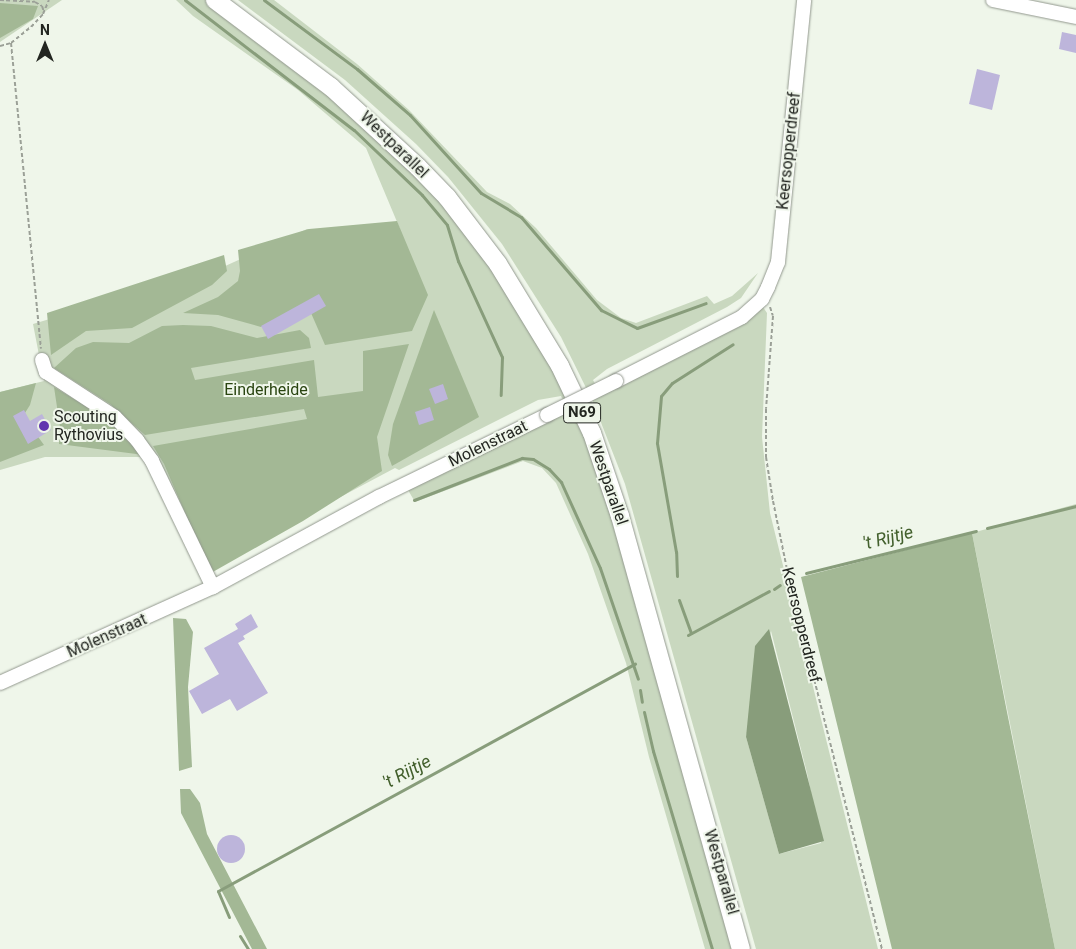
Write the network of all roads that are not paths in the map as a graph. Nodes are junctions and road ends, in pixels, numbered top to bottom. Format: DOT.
graph roads {
  1 [pos="215,0"];
  2 [pos="234,0"];
  3 [pos="804,0"];
  4 [pos="993,0"];
  5 [pos="1076,17"];
  6 [pos="762,299"];
  7 [pos="42,360"];
  8 [pos="213,588"];
  9 [pos="0,683"];
  10 [pos="741,949"];
  11 [pos="753,949"];
  1 -- 10 [label="main road, Westparallel / N69"];
  2 -- 11 [label="main road, Westparallel / N69"];
  3 -- 6 [label="street, Keersopperdreef"];
  4 -- 5 [label="street"];
  6 -- 8 [label="street, Molenstraat, bridge"];
  7 -- 8 [label="street"];
  8 -- 9 [label="street, Molenstraat"];
}
